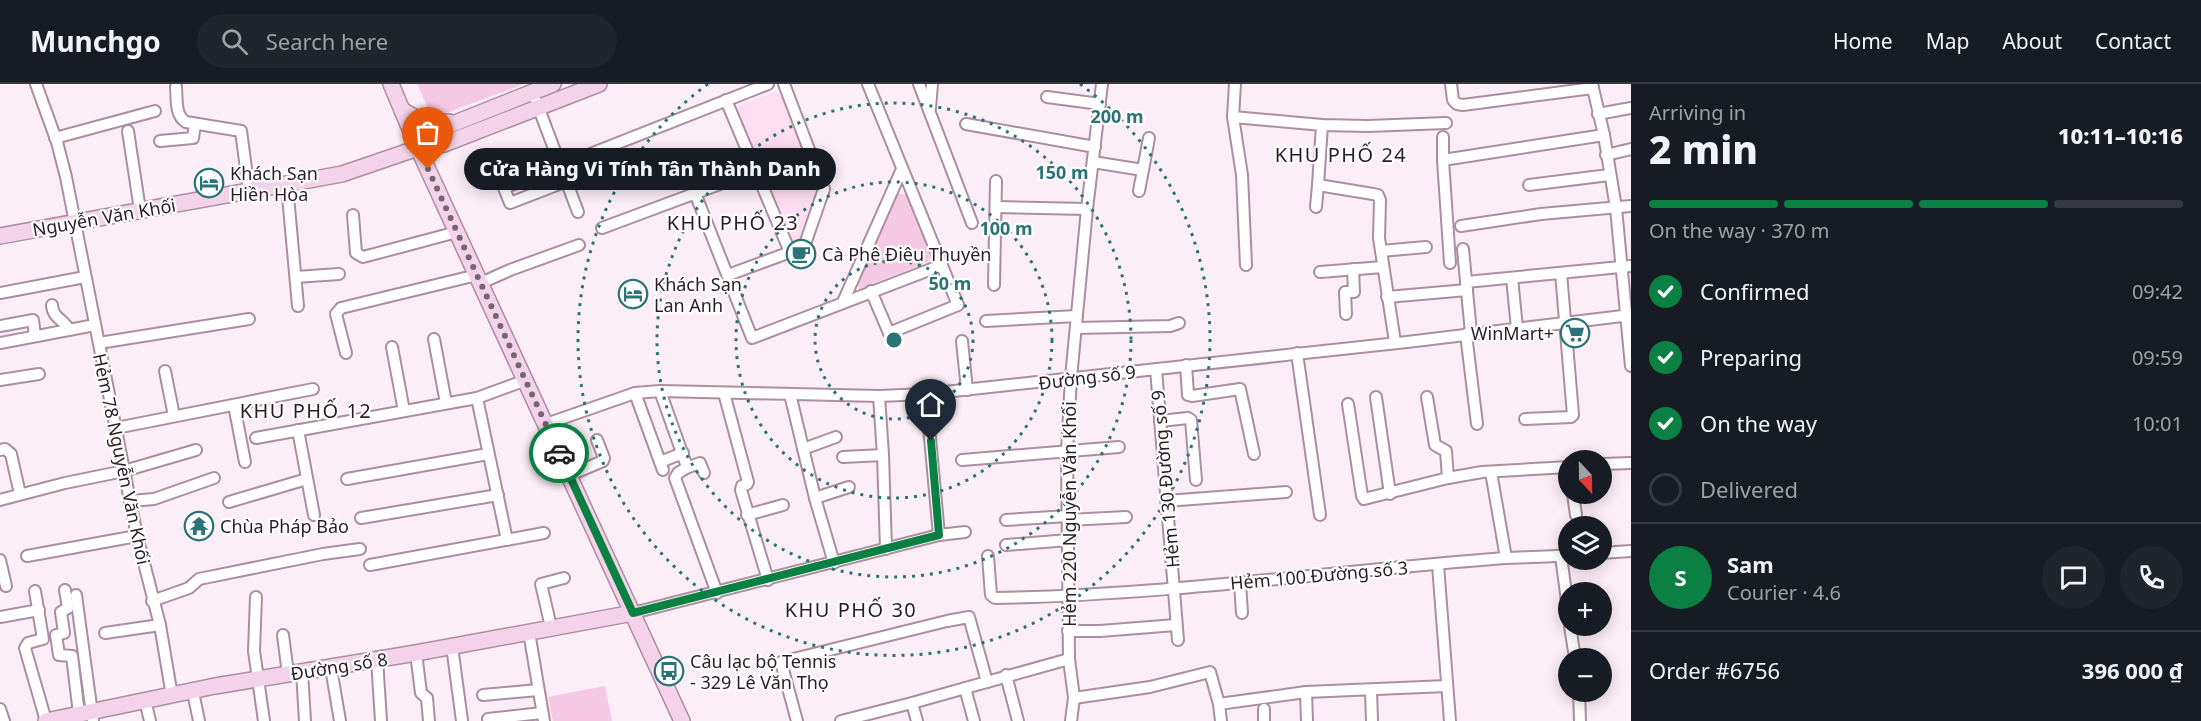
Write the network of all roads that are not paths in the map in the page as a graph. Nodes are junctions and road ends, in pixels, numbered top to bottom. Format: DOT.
graph roads {
  1 [pos="36,84"];
  2 [pos="391,84"];
  3 [pos="554,84"];
  4 [pos="599,84"];
  5 [pos="768,84"];
  6 [pos="784,84"];
  7 [pos="868,84"];
  8 [pos="919,84"];
  9 [pos="932,84"];
  10 [pos="1102,84"];
  11 [pos="1235,84"];
  12 [pos="1451,84"];
  13 [pos="1592,86"];
  14 [pos="176,87"];
  15 [pos="532,92"];
  16 [pos="1047,97"];
  17 [pos="726,100"];
  18 [pos="1100,104"];
  19 [pos="539,108"];
  20 [pos="1631,108"];
  21 [pos="402,110"];
  22 [pos="155,111"];
  23 [pos="930,112"];
  24 [pos="1598,114"];
  25 [pos="1233,117"];
  26 [pos="464,119"];
  27 [pos="1446,123"];
  28 [pos="195,124"];
  29 [pos="966,124"];
  30 [pos="1322,125"];
  31 [pos="128,131"];
  32 [pos="1604,135"];
  33 [pos="1443,137"];
  34 [pos="55,138"];
  35 [pos="1149,138"];
  36 [pos="160,141"];
  37 [pos="1095,147"];
  38 [pos="418,148"];
  39 [pos="1631,149"];
  40 [pos="1606,155"];
  41 [pos="1443,160"];
  42 [pos="1093,162"];
  43 [pos="561,165"];
  44 [pos="902,169"];
  45 [pos="1143,170"];
  46 [pos="756,171"];
  47 [pos="1609,175"];
  48 [pos="567,181"];
  49 [pos="996,181"];
  50 [pos="1529,184"];
  51 [pos="287,185"];
  52 [pos="1318,185"];
  53 [pos="1140,190"];
  54 [pos="249,191"];
  55 [pos="695,194"];
  56 [pos="1631,206"];
  57 [pos="996,207"];
  58 [pos="1316,207"];
  59 [pos="1616,208"];
  60 [pos="1087,209"];
  61 [pos="140,210"];
  62 [pos="578,212"];
  63 [pos="353,215"];
  64 [pos="74,221"];
  65 [pos="972,223"];
  66 [pos="1461,226"];
  67 [pos="602,228"];
  68 [pos="457,232"];
  69 [pos="0,236"];
  70 [pos="579,245"];
  71 [pos="1426,247"];
  72 [pos="1463,249"];
  73 [pos="1381,251"];
  74 [pos="790,252"];
  75 [pos="1450,263"];
  76 [pos="942,265"];
  77 [pos="1246,265"];
  78 [pos="1626,266"];
  79 [pos="1383,267"];
  80 [pos="1353,269"];
  81 [pos="1320,272"];
  82 [pos="1561,273"];
  83 [pos="339,274"];
  84 [pos="728,275"];
  85 [pos="86,277"];
  86 [pos="296,277"];
  87 [pos="1512,278"];
  88 [pos="479,279"];
  89 [pos="994,285"];
  90 [pos="1466,286"];
  91 [pos="871,291"];
  92 [pos="0,293"];
  93 [pos="1387,297"];
  94 [pos="843,302"];
  95 [pos="52,305"];
  96 [pos="298,306"];
  97 [pos="1346,314"];
  98 [pos="1628,315"];
  99 [pos="1077,316"];
  100 [pos="249,319"];
  101 [pos="986,321"];
  102 [pos="1564,322"];
  103 [pos="1179,323"];
  104 [pos="95,325"];
  105 [pos="0,326"];
  106 [pos="1076,328"];
  107 [pos="1517,328"];
  108 [pos="69,330"];
  109 [pos="1468,333"];
  110 [pos="35,336"];
  111 [pos="434,339"];
  112 [pos="962,341"];
  113 [pos="1395,342"];
  114 [pos="0,343"];
  115 [pos="99,343"];
  116 [pos="1630,344"];
  117 [pos="392,347"];
  118 [pos="346,353"];
  119 [pos="1297,353"];
  120 [pos="1186,365"];
  121 [pos="1631,366"];
  122 [pos="1156,369"];
  123 [pos="165,370"];
  124 [pos="39,374"];
  125 [pos="1071,378"];
  126 [pos="0,380"];
  127 [pos="526,380"];
  128 [pos="313,389"];
  129 [pos="967,390"];
  130 [pos="660,391"];
  131 [pos="635,393"];
  132 [pos="724,393"];
  133 [pos="790,394"];
  134 [pos="926,394"];
  135 [pos="879,396"];
  136 [pos="1376,396"];
  137 [pos="1427,397"];
  138 [pos="477,398"];
  139 [pos="446,404"];
  140 [pos="1348,404"];
  141 [pos="234,405"];
  142 [pos="404,411"];
  143 [pos="174,416"];
  144 [pos="1525,419"];
  145 [pos="1160,421"];
  146 [pos="546,424"];
  147 [pos="1477,424"];
  148 [pos="116,428"];
  149 [pos="298,430"];
  150 [pos="836,437"];
  151 [pos="256,438"];
  152 [pos="597,440"];
  153 [pos="1119,447"];
  154 [pos="803,449"];
  155 [pos="0,450"];
  156 [pos="196,450"];
  157 [pos="1067,451"];
  158 [pos="683,453"];
  159 [pos="488,454"];
  160 [pos="1254,454"];
  161 [pos="884,455"];
  162 [pos="843,457"];
  163 [pos="962,460"];
  164 [pos="245,462"];
  165 [pos="1631,462"];
  166 [pos="1612,463"];
  167 [pos="1558,467"];
  168 [pos="686,468"];
  169 [pos="124,471"];
  170 [pos="1491,472"];
  171 [pos="704,473"];
  172 [pos="568,476"];
  173 [pos="214,478"];
  174 [pos="1448,478"];
  175 [pos="307,479"];
  176 [pos="347,479"];
  177 [pos="1196,480"];
  178 [pos="849,487"];
  179 [pos="1286,492"];
  180 [pos="20,494"];
  181 [pos="1390,494"];
  182 [pos="498,495"];
  183 [pos="815,498"];
  184 [pos="0,500"];
  185 [pos="130,501"];
  186 [pos="1166,501"];
  187 [pos="229,502"];
  188 [pos="1574,504"];
  189 [pos="783,505"];
  190 [pos="314,515"];
  191 [pos="747,515"];
  192 [pos="1320,515"];
  193 [pos="1576,515"];
  194 [pos="1126,517"];
  195 [pos="361,518"];
  196 [pos="1068,518"];
  197 [pos="1006,520"];
  198 [pos="544,532"];
  199 [pos="965,532"];
  200 [pos="939,535"];
  201 [pos="137,536"];
  202 [pos="507,540"];
  203 [pos="1069,540"];
  204 [pos="1006,545"];
  205 [pos="360,549"];
  206 [pos="886,549"];
  207 [pos="1631,551"];
  208 [pos="1612,552"];
  209 [pos="1558,555"];
  210 [pos="27,556"];
  211 [pos="988,556"];
  212 [pos="1506,558"];
  213 [pos="0,560"];
  214 [pos="834,563"];
  215 [pos="1438,564"];
  216 [pos="369,565"];
  217 [pos="564,578"];
  218 [pos="768,580"];
  219 [pos="1240,583"];
  220 [pos="6,586"];
  221 [pos="1174,590"];
  222 [pos="35,591"];
  223 [pos="717,593"];
  224 [pos="1070,596"];
  225 [pos="256,597"];
  226 [pos="152,601"];
  227 [pos="39,610"];
  228 [pos="633,613"];
  229 [pos="1242,613"];
  230 [pos="0,617"];
  231 [pos="160,625"];
  232 [pos="1176,625"];
  233 [pos="551,627"];
  234 [pos="1068,631"];
  235 [pos="529,632"];
  236 [pos="105,633"];
  237 [pos="284,635"];
  238 [pos="1178,640"];
  239 [pos="452,646"];
  240 [pos="416,653"];
  241 [pos="377,659"];
  242 [pos="1070,659"];
  243 [pos="331,668"];
  244 [pos="295,673"];
  245 [pos="1006,675"];
  246 [pos="257,680"];
  247 [pos="987,682"];
  248 [pos="1447,686"];
  249 [pos="965,688"];
  250 [pos="538,690"];
  251 [pos="1371,690"];
  252 [pos="193,692"];
  253 [pos="1306,692"];
  254 [pos="483,695"];
  255 [pos="172,696"];
  256 [pos="1074,698"];
  257 [pos="145,700"];
  258 [pos="1579,702"];
  259 [pos="912,703"];
  260 [pos="1219,704"];
  261 [pos="0,708"];
  262 [pos="1264,709"];
  263 [pos="87,716"];
  264 [pos="542,717"];
  265 [pos="488,719"];
  266 [pos="845,720"];
  267 [pos="4,721"];
  268 [pos="46,721"];
  269 [pos="150,721"];
  270 [pos="199,721"];
  271 [pos="264,721"];
  272 [pos="305,721"];
  273 [pos="340,721"];
  274 [pos="381,721"];
  275 [pos="429,721"];
  276 [pos="462,721"];
  277 [pos="682,721"];
  278 [pos="797,721"];
  279 [pos="917,721"];
  280 [pos="974,721"];
  281 [pos="1018,721"];
  282 [pos="1071,721"];
  283 [pos="1221,721"];
  284 [pos="1264,721"];
  285 [pos="1307,721"];
  286 [pos="1372,721"];
  287 [pos="1450,721"];
  288 [pos="1580,721"];
  1 -- 34 [label="street, Hẻm 78 Nguyễn Văn Khối"];
  2 -- 21 [label="street"];
  3 -- 15 [label="street, Nguyễn Văn Khối"];
  4 -- 19 [label="street, Nguyễn Văn Khối"];
  5 -- 17 [label="street"];
  6 -- 74 [label="street"];
  7 -- 44 [label="street"];
  8 -- 23 [label="street"];
  9 -- 23 [label="street"];
  10 -- 18 [label="street, Hẻm 220 Nguyễn Văn Khối"];
  11 -- 25 [label="street"];
  12 -- 13 [label="street"];
  13 -- 24 [label="street"];
  14 -- 28 [label="street"];
  15 -- 19 [label="street"];
  15 -- 26 [label="street, Nguyễn Văn Khối"];
  16 -- 18 [label="street"];
  17 -- 43 [label="street"];
  17 -- 46 [label="street"];
  18 -- 37 [label="street, Hẻm 220 Nguyễn Văn Khối"];
  19 -- 38 [label="street, Nguyễn Văn Khối"];
  19 -- 43 [label="street"];
  20 -- 24 [label="street"];
  21 -- 26 [label="street"];
  21 -- 38 [label="street"];
  22 -- 34 [label="street"];
  23 -- 65 [label="street"];
  24 -- 32 [label="street"];
  25 -- 30 [label="street"];
  25 -- 77 [label="street"];
  26 -- 38 [label="street, Nguyễn Văn Khối"];
  27 -- 30 [label="street"];
  28 -- 36 [label="street"];
  28 -- 54 [label="street"];
  29 -- 37 [label="street"];
  30 -- 52 [label="street"];
  31 -- 61 [label="street"];
  32 -- 40 [label="street"];
  32 -- 41 [label="street"];
  33 -- 41 [label="street"];
  34 -- 64 [label="street, Hẻm 78 Nguyễn Văn Khối"];
  35 -- 45 [label="street"];
  37 -- 42 [label="street, Hẻm 220 Nguyễn Văn Khối"];
  38 -- 51 [label="street, Nguyễn Văn Khối"];
  38 -- 68 [label="street"];
  39 -- 40 [label="street"];
  40 -- 47 [label="street"];
  41 -- 75 [label="street"];
  42 -- 45 [label="street"];
  42 -- 60 [label="street, Hẻm 220 Nguyễn Văn Khối"];
  43 -- 48 [label="street"];
  43 -- 48 [label="street"];
  44 -- 76 [label="street"];
  44 -- 94 [label="street"];
  45 -- 53 [label="street"];
  46 -- 55 [label="street"];
  46 -- 74 [label="street"];
  47 -- 50 [label="street"];
  47 -- 59 [label="street"];
  48 -- 62 [label="street"];
  49 -- 57 [label="street"];
  51 -- 54 [label="street, Nguyễn Văn Khối"];
  51 -- 86 [label="street"];
  52 -- 58 [label="street"];
  52 -- 73 [label="street"];
  54 -- 61 [label="street, Nguyễn Văn Khối"];
  55 -- 67 [label="street"];
  55 -- 84 [label="street"];
  56 -- 59 [label="street"];
  57 -- 60 [label="street"];
  57 -- 89 [label="street"];
  59 -- 66 [label="street"];
  59 -- 78 [label="street"];
  60 -- 99 [label="street, Hẻm 220 Nguyễn Văn Khối"];
  61 -- 64 [label="street, Nguyễn Văn Khối"];
  63 -- 68 [label="street"];
  64 -- 69 [label="street, Nguyễn Văn Khối"];
  64 -- 85 [label="street, Hẻm 78 Nguyễn Văn Khối"];
  68 -- 88 [label="street"];
  70 -- 88 [label="street"];
  71 -- 73 [label="street"];
  72 -- 90 [label="street"];
  73 -- 79 [label="street"];
  74 -- 84 [label="street"];
  76 -- 91 [label="street"];
  76 -- 91 [label="street"];
  78 -- 82 [label="street"];
  78 -- 98 [label="street"];
  79 -- 80 [label="street"];
  79 -- 93 [label="street"];
  80 -- 81 [label="street"];
  80 -- 97 [label="street"];
  82 -- 87 [label="street"];
  82 -- 102 [label="street"];
  83 -- 86 [label="street"];
  84 -- 94 [label="street"];
  85 -- 92 [label="street"];
  85 -- 104 [label="street, Hẻm 78 Nguyễn Văn Khối"];
  86 -- 96 [label="street"];
  87 -- 90 [label="street"];
  87 -- 107 [label="street"];
  88 -- 118 [label="street"];
  88 -- 127 [label="street"];
  90 -- 93 [label="street"];
  90 -- 109 [label="street"];
  91 -- 94 [label="street"];
  93 -- 113 [label="street"];
  95 -- 108 [label="street"];
  98 -- 102 [label="street, Đường số 9"];
  98 -- 116 [label="street"];
  99 -- 101 [label="street"];
  99 -- 106 [label="street, Hẻm 220 Nguyễn Văn Khối"];
  100 -- 115 [label="street"];
  102 -- 107 [label="street, Đường số 9"];
  102 -- 144 [label="street"];
  103 -- 106 [label="street"];
  104 -- 108 [label="street"];
  104 -- 115 [label="street, Hẻm 78 Nguyễn Văn Khối"];
  105 -- 110 [label="street"];
  106 -- 125 [label="street, Hẻm 220 Nguyễn Văn Khối"];
  107 -- 109 [label="street, Đường số 9"];
  108 -- 110 [label="street"];
  109 -- 113 [label="street, Đường số 9"];
  109 -- 147 [label="street"];
  110 -- 114 [label="street"];
  111 -- 139 [label="street"];
  112 -- 129 [label="street"];
  113 -- 119 [label="street, Đường số 9"];
  115 -- 148 [label="street, Hẻm 78 Nguyễn Văn Khối"];
  116 -- 121 [label="street"];
  117 -- 142 [label="street"];
  119 -- 120 [label="street, Đường số 9"];
  119 -- 192 [label="street"];
  120 -- 122 [label="street, Đường số 9"];
  120 -- 160 [label="street"];
  122 -- 125 [label="street, Đường số 9"];
  122 -- 145 [label="street, Hẻm 130 Đường số 9"];
  123 -- 143 [label="street"];
  124 -- 126 [label="street"];
  125 -- 129 [label="street, Đường số 9"];
  125 -- 157 [label="street, Hẻm 220 Nguyễn Văn Khối"];
  127 -- 138 [label="street"];
  127 -- 146 [label="street"];
  128 -- 141 [label="street"];
  129 -- 134 [label="street, Đường số 9"];
  130 -- 131 [label="street, Đường số 9"];
  130 -- 132 [label="street, Đường số 9"];
  130 -- 158 [label="street"];
  131 -- 146 [label="street, Đường số 9"];
  131 -- 158 [label="street"];
  132 -- 133 [label="street, Đường số 9"];
  132 -- 191 [label="street"];
  133 -- 135 [label="street, Đường số 9"];
  133 -- 154 [label="street"];
  134 -- 135 [label="street, Đường số 9"];
  134 -- 200 [label="street"];
  135 -- 161 [label="street"];
  136 -- 181 [label="street"];
  137 -- 174 [label="street"];
  138 -- 139 [label="street"];
  138 -- 159 [label="street"];
  139 -- 142 [label="street"];
  140 -- 181 [label="street"];
  141 -- 143 [label="street"];
  141 -- 164 [label="street"];
  142 -- 149 [label="street"];
  143 -- 148 [label="street"];
  145 -- 177 [label="street"];
  145 -- 186 [label="street, Hẻm 130 Đường số 9"];
  146 -- 172 [label="street"];
  148 -- 169 [label="street, Hẻm 78 Nguyễn Văn Khối"];
  149 -- 151 [label="street"];
  149 -- 175 [label="street"];
  150 -- 154 [label="street"];
  152 -- 172 [label="street"];
  153 -- 157 [label="street"];
  154 -- 183 [label="street"];
  155 -- 180 [label="street"];
  156 -- 169 [label="street"];
  157 -- 163 [label="street"];
  157 -- 196 [label="street, Hẻm 220 Nguyễn Văn Khối"];
  158 -- 168 [label="street"];
  159 -- 176 [label="street"];
  159 -- 182 [label="street"];
  161 -- 162 [label="street"];
  161 -- 206 [label="street"];
  165 -- 166 [label="street"];
  167 -- 170 [label="street"];
  168 -- 171 [label="street"];
  168 -- 223 [label="street"];
  169 -- 180 [label="street"];
  169 -- 185 [label="street, Hẻm 78 Nguyễn Văn Khối"];
  170 -- 174 [label="street"];
  170 -- 212 [label="street"];
  172 -- 228 [label="street"];
  173 -- 185 [label="street"];
  174 -- 181 [label="street"];
  175 -- 187 [label="street"];
  175 -- 190 [label="street"];
  178 -- 183 [label="street"];
  179 -- 186 [label="street"];
  180 -- 184 [label="street"];
  182 -- 195 [label="street"];
  182 -- 202 [label="street"];
  183 -- 214 [label="street"];
  185 -- 201 [label="street, Hẻm 78 Nguyễn Văn Khối"];
  186 -- 221 [label="street, Hẻm 130 Đường số 9"];
  188 -- 193 [label="street"];
  189 -- 191 [label="street"];
  191 -- 218 [label="street"];
  194 -- 196 [label="street"];
  196 -- 197 [label="street"];
  196 -- 203 [label="street, Hẻm 220 Nguyễn Văn Khối"];
  198 -- 202 [label="street"];
  199 -- 200 [label="street"];
  200 -- 206 [label="street"];
  201 -- 210 [label="street"];
  201 -- 226 [label="street, Hẻm 78 Nguyễn Văn Khối"];
  202 -- 216 [label="street"];
  203 -- 204 [label="street"];
  203 -- 224 [label="street, Hẻm 220 Nguyễn Văn Khối"];
  205 -- 226 [label="street"];
  206 -- 214 [label="street"];
  207 -- 208 [label="street"];
  209 -- 212 [label="street, Hẻm 100 Đường số 3"];
  211 -- 224 [label="street, Hẻm 100 Đường số 3"];
  212 -- 215 [label="street, Hẻm 100 Đường số 3"];
  213 -- 220 [label="street"];
  214 -- 218 [label="street"];
  215 -- 219 [label="street, Hẻm 100 Đường số 3"];
  215 -- 248 [label="street"];
  217 -- 233 [label="street"];
  218 -- 223 [label="street"];
  219 -- 221 [label="street, Hẻm 100 Đường số 3"];
  219 -- 229 [label="street"];
  221 -- 224 [label="street, Hẻm 100 Đường số 3"];
  221 -- 232 [label="street, Hẻm 130 Đường số 9"];
  222 -- 227 [label="street"];
  223 -- 228 [label="street"];
  224 -- 234 [label="street, Hẻm 220 Nguyễn Văn Khối"];
  225 -- 246 [label="street"];
  226 -- 231 [label="street, Hẻm 78 Nguyễn Văn Khối"];
  227 -- 230 [label="street"];
  227 -- 268 [label="street"];
  228 -- 233 [label="street, Đường số 8"];
  228 -- 277 [label="street"];
  231 -- 236 [label="street"];
  231 -- 255 [label="street, Hẻm 78 Nguyễn Văn Khối"];
  232 -- 234 [label="street"];
  232 -- 238 [label="street, Hẻm 130 Đường số 9"];
  233 -- 235 [label="street, Đường số 8"];
  234 -- 242 [label="street, Hẻm 220 Nguyễn Văn Khối"];
  235 -- 239 [label="street, Đường số 8"];
  235 -- 250 [label="street"];
  237 -- 244 [label="street"];
  239 -- 240 [label="street, Đường số 8"];
  239 -- 276 [label="street"];
  240 -- 241 [label="street, Đường số 8"];
  240 -- 275 [label="street"];
  241 -- 243 [label="street, Đường số 8"];
  241 -- 274 [label="street"];
  242 -- 245 [label="street"];
  242 -- 256 [label="street, Hẻm 220 Nguyễn Văn Khối"];
  243 -- 244 [label="street, Đường số 8"];
  243 -- 273 [label="street"];
  244 -- 246 [label="street, Đường số 8"];
  244 -- 272 [label="street"];
  245 -- 247 [label="street"];
  245 -- 281 [label="street"];
  246 -- 252 [label="street, Đường số 8"];
  246 -- 271 [label="street"];
  247 -- 249 [label="street"];
  247 -- 278 [label="street"];
  248 -- 251 [label="street"];
  248 -- 287 [label="street"];
  249 -- 259 [label="street"];
  249 -- 280 [label="street"];
  250 -- 254 [label="street"];
  250 -- 264 [label="street"];
  251 -- 253 [label="street"];
  251 -- 286 [label="street"];
  252 -- 255 [label="street, Đường số 8"];
  252 -- 270 [label="street"];
  253 -- 260 [label="street"];
  253 -- 285 [label="street"];
  255 -- 257 [label="street, Đường số 8"];
  256 -- 260 [label="street"];
  256 -- 282 [label="street, Hẻm 220 Nguyễn Văn Khối"];
  257 -- 263 [label="street, Đường số 8"];
  257 -- 269 [label="street"];
  258 -- 288 [label="street"];
  259 -- 266 [label="street"];
  259 -- 279 [label="street"];
  260 -- 283 [label="street"];
  261 -- 267 [label="street"];
  262 -- 284 [label="street"];
  263 -- 263 [label="street"];
  263 -- 268 [label="street, Đường số 8"];
  264 -- 265 [label="street"];
}
